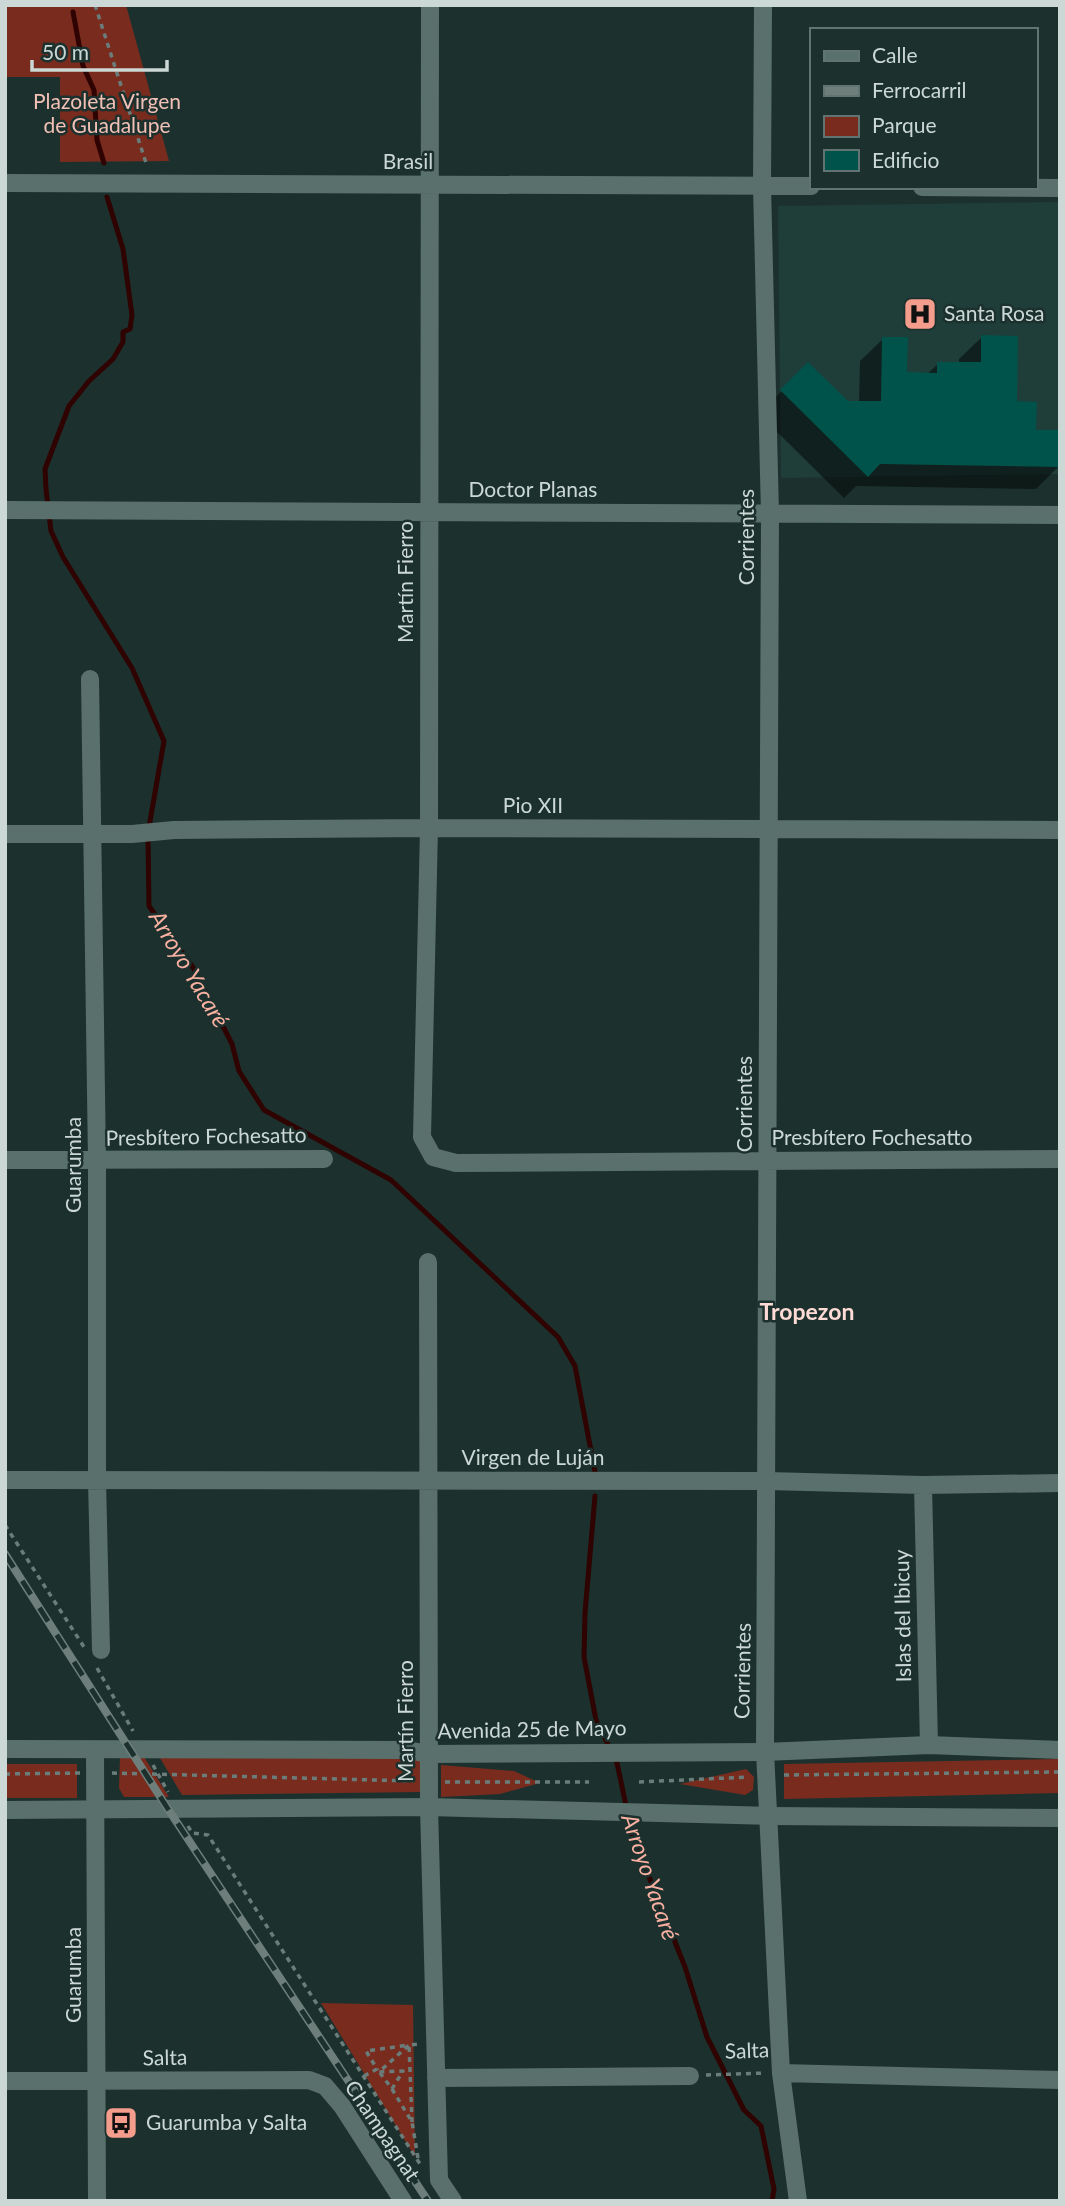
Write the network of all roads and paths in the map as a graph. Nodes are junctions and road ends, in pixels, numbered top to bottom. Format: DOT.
graph roads {
  1 [pos="95,5"];
  2 [pos="429,5"];
  3 [pos="763,5"];
  4 [pos="5,183"];
  5 [pos="152,184"];
  6 [pos="429,185"];
  7 [pos="762,186"];
  8 [pos="810,186"];
  9 [pos="1037,188"];
  10 [pos="1060,188"];
  11 [pos="5,510"];
  12 [pos="429,512"];
  13 [pos="770,514"];
  14 [pos="1060,515"];
  15 [pos="90,679"];
  16 [pos="429,828"];
  17 [pos="767,830"];
  18 [pos="1060,830"];
  19 [pos="5,834"];
  20 [pos="92,834"];
  21 [pos="433,1157"];
  22 [pos="324,1159"];
  23 [pos="5,1160"];
  24 [pos="1060,1160"];
  25 [pos="97,1161"];
  26 [pos="768,1162"];
  27 [pos="428,1262"];
  28 [pos="5,1480"];
  29 [pos="97,1480"];
  30 [pos="429,1481"];
  31 [pos="767,1481"];
  32 [pos="1060,1483"];
  33 [pos="923,1485"];
  34 [pos="5,1525"];
  35 [pos="101,1650"];
  36 [pos="929,1745"];
  37 [pos="143,1748"];
  38 [pos="5,1749"];
  39 [pos="96,1750"];
  40 [pos="1060,1750"];
  41 [pos="765,1752"];
  42 [pos="429,1754"];
  43 [pos="1060,1772"];
  44 [pos="96,1773"];
  45 [pos="5,1774"];
  46 [pos="158,1774"];
  47 [pos="766,1776"];
  48 [pos="429,1782"];
  49 [pos="589,1782"];
  50 [pos="639,1782"];
  51 [pos="429,1807"];
  52 [pos="178,1808"];
  53 [pos="5,1810"];
  54 [pos="97,1810"];
  55 [pos="769,1816"];
  56 [pos="1060,1818"];
  57 [pos="409,2045"];
  58 [pos="378,2070"];
  59 [pos="781,2073"];
  60 [pos="364,2076"];
  61 [pos="690,2076"];
  62 [pos="436,2078"];
  63 [pos="1060,2080"];
  64 [pos="5,2081"];
  65 [pos="97,2082"];
  66 [pos="324,2086"];
  67 [pos="392,2089"];
  68 [pos="412,2122"];
  69 [pos="419,2162"];
  70 [pos="433,2175"];
  71 [pos="97,2201"];
  72 [pos="403,2201"];
  73 [pos="453,2201"];
  74 [pos="798,2201"];
  1 -- 5 [label="path"];
  2 -- 6 [label="street, Martín Fierro"];
  3 -- 7 [label="street, Corrientes"];
  4 -- 5 [label="street, Brasil"];
  5 -- 6 [label="street, Brasil"];
  6 -- 7 [label="street, Brasil"];
  6 -- 12 [label="street, Martín Fierro"];
  7 -- 8 [label="street, Brasil"];
  7 -- 13 [label="street, Corrientes"];
  9 -- 10 [label="street"];
  11 -- 12 [label="street, Doctor Planas"];
  12 -- 13 [label="street, Doctor Planas"];
  12 -- 16 [label="street, Martín Fierro"];
  13 -- 14 [label="street, Doctor Planas"];
  13 -- 17 [label="street, Corrientes"];
  15 -- 20 [label="street, Guarumba"];
  16 -- 17 [label="street, Pio XII"];
  16 -- 20 [label="street, Pio XII"];
  16 -- 21 [label="street, Martín Fierro"];
  17 -- 18 [label="street, Pio XII"];
  17 -- 26 [label="street, Corrientes"];
  19 -- 20 [label="street, Pio XII"];
  20 -- 25 [label="street, Guarumba"];
  21 -- 26 [label="street, Presbítero Fochesatto"];
  22 -- 25 [label="street, Presbítero Fochesatto"];
  23 -- 25 [label="street, Presbítero Fochesatto"];
  24 -- 26 [label="street, Presbítero Fochesatto"];
  25 -- 29 [label="street, Guarumba"];
  26 -- 31 [label="street, Corrientes"];
  27 -- 30 [label="street, Martín Fierro"];
  28 -- 29 [label="street, Virgen de Luján"];
  29 -- 30 [label="street, Virgen de Luján"];
  29 -- 35 [label="street, Guarumba"];
  30 -- 31 [label="street, Virgen de Luján"];
  30 -- 42 [label="street, Martín Fierro"];
  31 -- 33 [label="street, Virgen de Luján"];
  31 -- 41 [label="street, Corrientes"];
  32 -- 33 [label="street, Virgen de Luján"];
  33 -- 36 [label="street, Islas del Ibicuy"];
  34 -- 37 [label="path"];
  36 -- 40 [label="street, Avenida 25 de Mayo"];
  36 -- 41 [label="street, Avenida 25 de Mayo"];
  37 -- 39 [label="street, Avenida 25 de Mayo"];
  37 -- 42 [label="street, Avenida 25 de Mayo"];
  37 -- 46 [label="path"];
  38 -- 39 [label="street, Avenida 25 de Mayo"];
  39 -- 44 [label="street, Guarumba"];
  41 -- 42 [label="street, Avenida 25 de Mayo"];
  41 -- 47 [label="street, Corrientes"];
  42 -- 48 [label="street, Martín Fierro"];
  43 -- 47 [label="path"];
  44 -- 45 [label="path"];
  44 -- 46 [label="path"];
  44 -- 54 [label="street, Guarumba"];
  46 -- 48 [label="path"];
  46 -- 52 [label="path"];
  47 -- 50 [label="path"];
  47 -- 55 [label="street, Corrientes"];
  48 -- 49 [label="path"];
  48 -- 51 [label="street, Martín Fierro"];
  51 -- 52 [label="street"];
  51 -- 55 [label="street"];
  51 -- 62 [label="street, Martín Fierro"];
  52 -- 54 [label="street"];
  52 -- 60 [label="path"];
  53 -- 54 [label="street"];
  54 -- 65 [label="street, Guarumba"];
  55 -- 56 [label="street"];
  55 -- 59 [label="street, Corrientes"];
  57 -- 58 [label="path"];
  57 -- 58 [label="path"];
  57 -- 68 [label="path"];
  58 -- 60 [label="path"];
  58 -- 67 [label="path"];
  58 -- 67 [label="path"];
  59 -- 61 [label="path, Salta"];
  59 -- 63 [label="street, Salta"];
  59 -- 74 [label="street, Corrientes"];
  60 -- 69 [label="path"];
  61 -- 62 [label="street"];
  62 -- 70 [label="street, Martín Fierro"];
  64 -- 65 [label="street, Salta"];
  65 -- 66 [label="street, Salta"];
  65 -- 71 [label="street, Guarumba"];
  66 -- 72 [label="street, Champagnat"];
  67 -- 68 [label="path"];
  68 -- 69 [label="path"];
  69 -- 70 [label="path"];
  70 -- 73 [label="street"];
}
